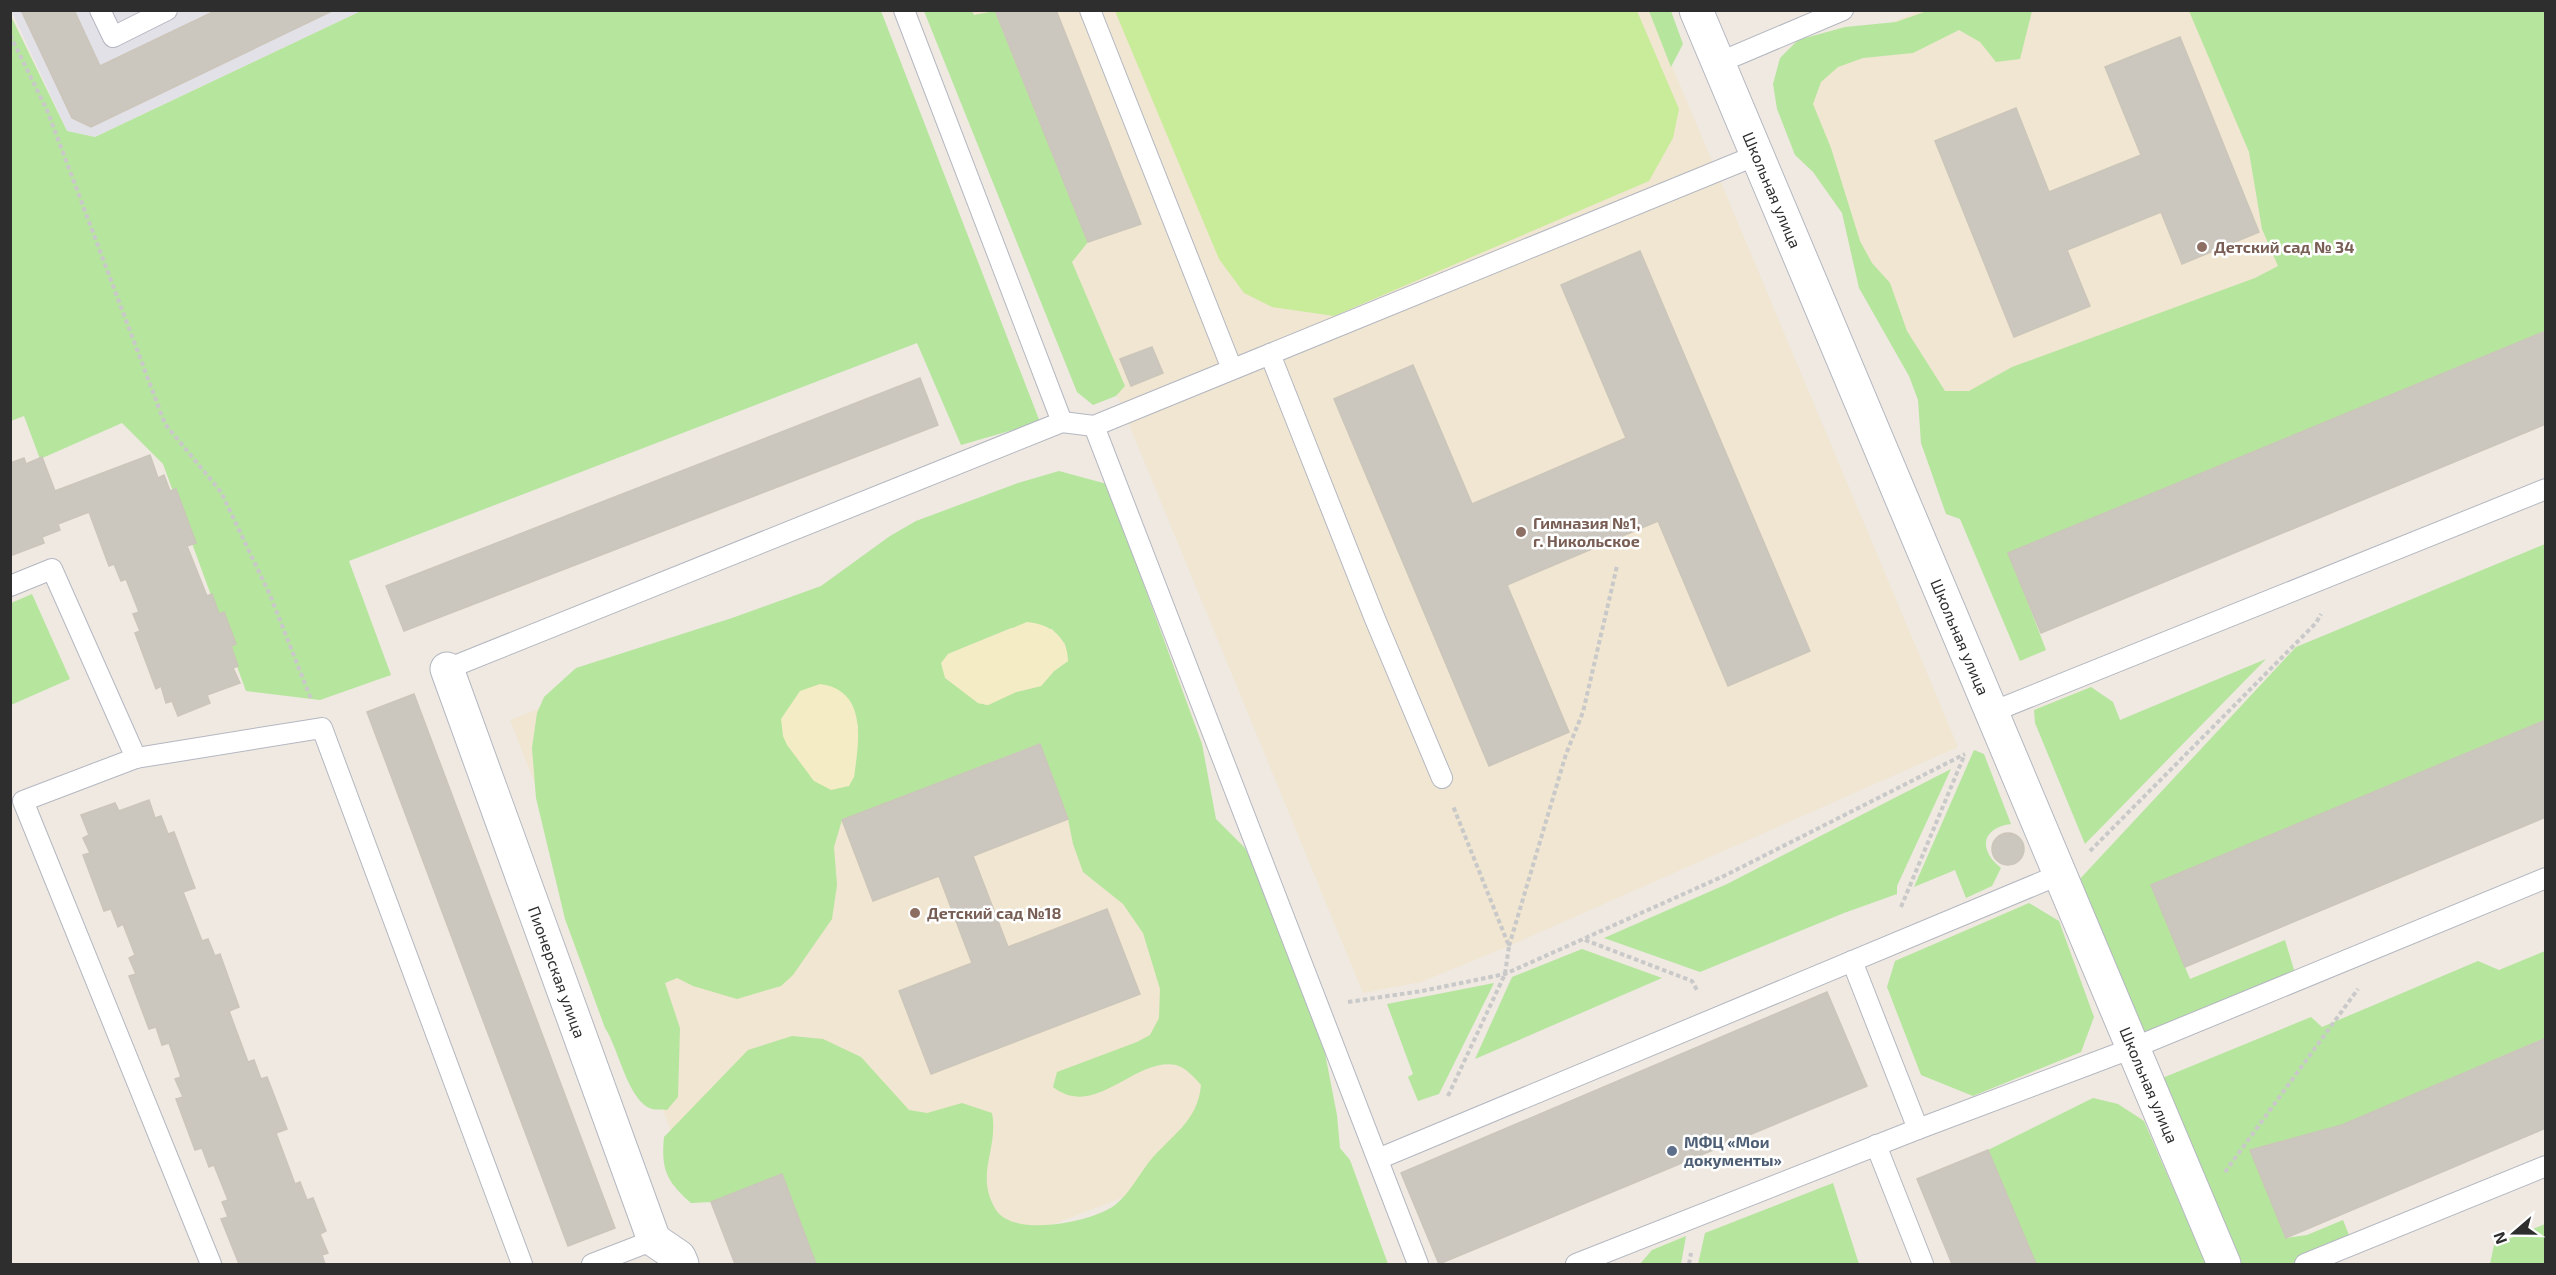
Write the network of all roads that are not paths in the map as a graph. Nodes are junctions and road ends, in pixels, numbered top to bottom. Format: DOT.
graph roads {
  1 [pos="100,10"];
  2 [pos="167,10"];
  3 [pos="904,10"];
  4 [pos="1090,10"];
  5 [pos="1696,10"];
  6 [pos="1843,10"];
  7 [pos="1718,63"];
  8 [pos="1757,155"];
  9 [pos="1270,354"];
  10 [pos="1232,369"];
  11 [pos="1062,422"];
  12 [pos="1094,426"];
  13 [pos="2546,489"];
  14 [pos="10,586"];
  15 [pos="447,669"];
  16 [pos="1992,712"];
  17 [pos="136,758"];
  18 [pos="1442,778"];
  19 [pos="17,800"];
  20 [pos="2061,874"];
  21 [pos="2546,878"];
  22 [pos="1852,961"];
  23 [pos="2133,1048"];
  24 [pos="1918,1129"];
  25 [pos="1876,1145"];
  26 [pos="1378,1159"];
  27 [pos="2546,1166"];
  28 [pos="654,1240"];
  29 [pos="211,1264"];
  30 [pos="522,1264"];
  31 [pos="592,1264"];
  32 [pos="682,1264"];
  33 [pos="1418,1264"];
  34 [pos="1576,1264"];
  35 [pos="1923,1264"];
  36 [pos="2224,1264"];
  37 [pos="2305,1264"];
  1 -- 2 [label="lane"];
  3 -- 11 [label="lane"];
  4 -- 10 [label="lane"];
  5 -- 7 [label="street, Школьная улица"];
  6 -- 7 [label="lane"];
  7 -- 8 [label="street, Школьная улица"];
  8 -- 9 [label="lane"];
  8 -- 16 [label="street, Школьная улица"];
  9 -- 10 [label="lane"];
  9 -- 18 [label="lane"];
  10 -- 12 [label="lane"];
  11 -- 12 [label="lane"];
  11 -- 15 [label="lane"];
  12 -- 26 [label="lane"];
  13 -- 16 [label="lane"];
  14 -- 17 [label="lane"];
  15 -- 28 [label="street, Пионерская улица"];
  16 -- 20 [label="street, Школьная улица"];
  17 -- 19 [label="lane"];
  17 -- 30 [label="lane"];
  19 -- 29 [label="lane"];
  20 -- 22 [label="lane"];
  20 -- 23 [label="street, Школьная улица"];
  21 -- 23 [label="lane"];
  22 -- 24 [label="lane"];
  22 -- 26 [label="lane"];
  23 -- 24 [label="lane"];
  23 -- 36 [label="street, Школьная улица"];
  24 -- 25 [label="lane"];
  25 -- 34 [label="lane"];
  25 -- 35 [label="lane"];
  26 -- 33 [label="lane"];
  27 -- 37 [label="lane"];
  28 -- 31 [label="lane"];
  28 -- 32 [label="street"];
}
